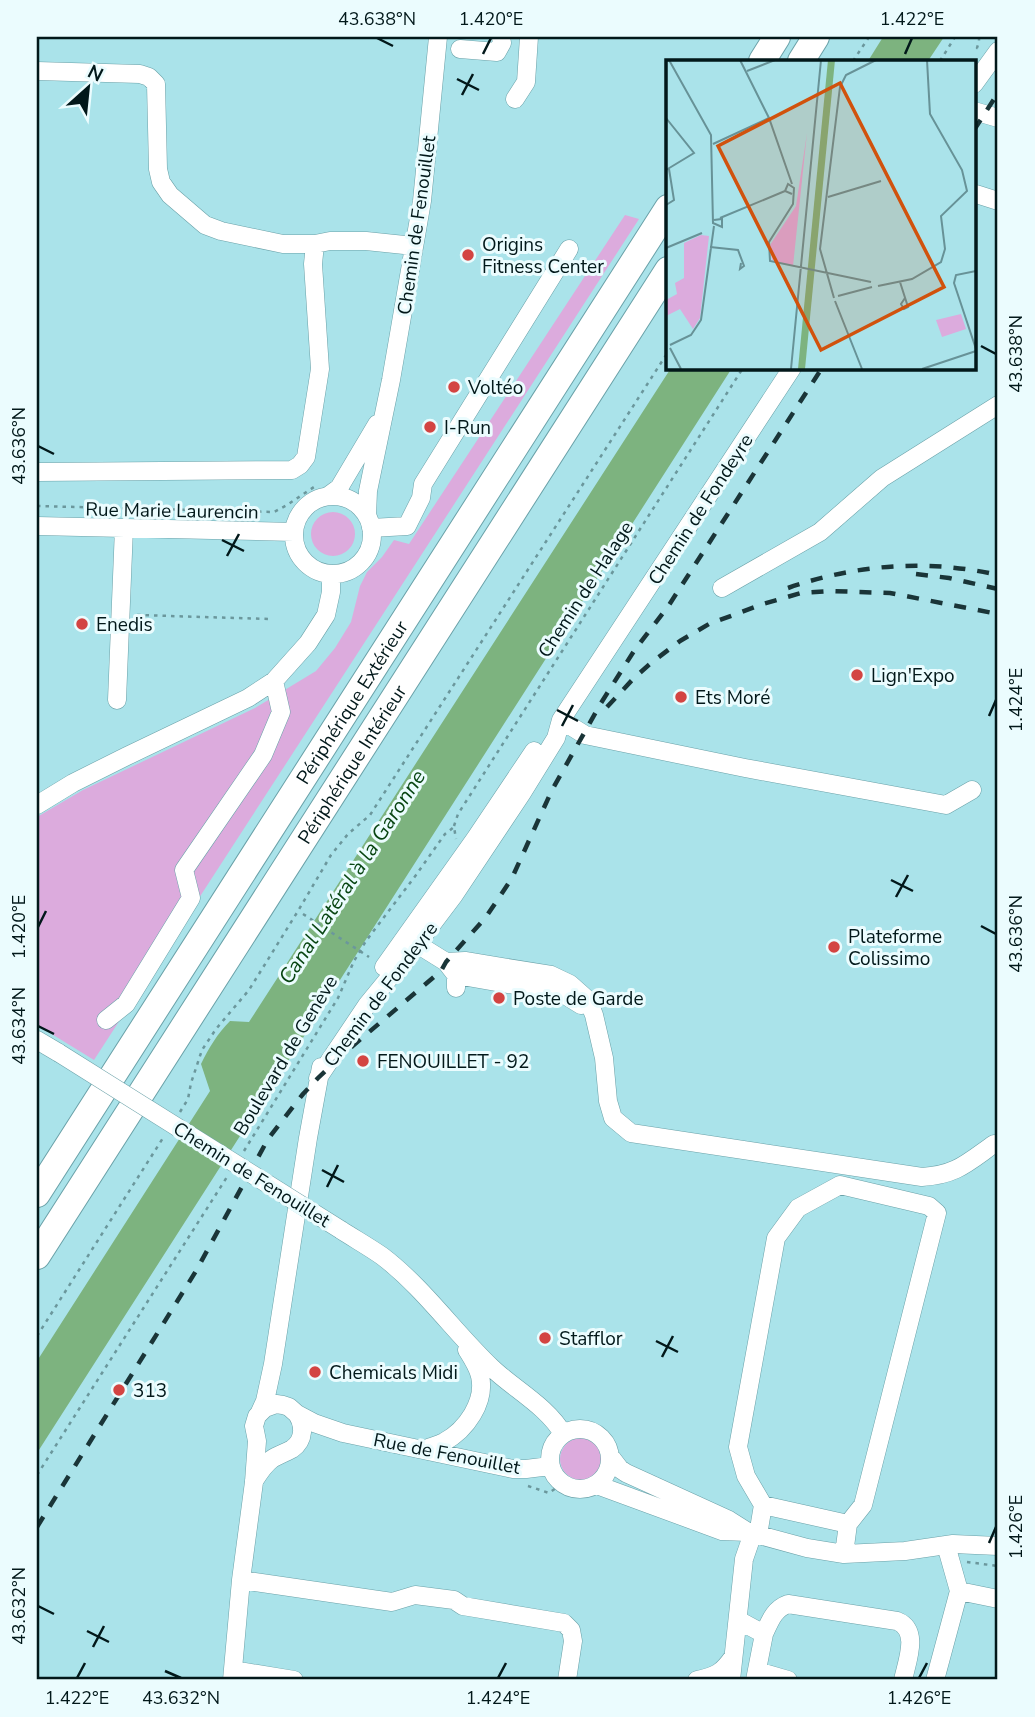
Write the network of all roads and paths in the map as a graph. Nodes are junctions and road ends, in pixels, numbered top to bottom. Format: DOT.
graph roads {
  1 [pos="438,37"];
  2 [pos="501,37"];
  3 [pos="529,37"];
  4 [pos="777,37"];
  5 [pos="816,37"];
  6 [pos="869,37"];
  7 [pos="955,37"];
  8 [pos="984,38"];
  9 [pos="460,49"];
  10 [pos="998,51"];
  11 [pos="763,60"];
  12 [pos="802,60"];
  13 [pos="854,60"];
  14 [pos="941,60"];
  15 [pos="976,60"];
  16 [pos="37,71"];
  17 [pos="976,81"];
  18 [pos="515,100"];
  19 [pos="976,112"];
  20 [pos="998,118"];
  21 [pos="976,194"];
  22 [pos="998,201"];
  23 [pos="666,210"];
  24 [pos="314,244"];
  25 [pos="415,246"];
  26 [pos="569,249"];
  27 [pos="666,272"];
  28 [pos="666,354"];
  29 [pos="742,369"];
  30 [pos="791,369"];
  31 [pos="998,405"];
  32 [pos="385,412"];
  33 [pos="37,472"];
  34 [pos="321,491"];
  35 [pos="37,506"];
  36 [pos="369,522"];
  37 [pos="37,526"];
  38 [pos="124,528"];
  39 [pos="293,532"];
  40 [pos="331,574"];
  41 [pos="722,588"];
  42 [pos="120,615"];
  43 [pos="270,619"];
  44 [pos="274,681"];
  45 [pos="117,700"];
  46 [pos="561,720"];
  47 [pos="972,790"];
  48 [pos="37,805"];
  49 [pos="454,827"];
  50 [pos="456,842"];
  51 [pos="411,941"];
  52 [pos="375,957"];
  53 [pos="106,1020"];
  54 [pos="37,1040"];
  55 [pos="994,1144"];
  56 [pos="243,1153"];
  57 [pos="228,1177"];
  58 [pos="37,1194"];
  59 [pos="37,1256"];
  60 [pos="453,1326"];
  61 [pos="273,1364"];
  62 [pos="293,1410"];
  63 [pos="260,1412"];
  64 [pos="343,1433"];
  65 [pos="563,1434"];
  66 [pos="257,1441"];
  67 [pos="299,1441"];
  68 [pos="423,1450"];
  69 [pos="282,1452"];
  70 [pos="610,1456"];
  71 [pos="550,1466"];
  72 [pos="37,1475"];
  73 [pos="254,1482"];
  74 [pos="597,1485"];
  75 [pos="763,1505"];
  76 [pos="848,1524"];
  77 [pos="753,1533"];
  78 [pos="946,1545"];
  79 [pos="998,1546"];
  80 [pos="844,1554"];
  81 [pos="241,1580"];
  82 [pos="959,1591"];
  83 [pos="998,1600"];
  84 [pos="738,1620"];
  85 [pos="764,1634"];
  86 [pos="733,1657"];
  87 [pos="233,1675"];
  88 [pos="756,1676"];
  89 [pos="294,1680"];
  90 [pos="566,1680"];
  91 [pos="696,1680"];
  92 [pos="731,1680"];
  93 [pos="788,1680"];
  94 [pos="903,1680"];
  95 [pos="935,1680"];
  1 -- 25 [label="street, Chemin de Fenouillet"];
  2 -- 9 [label="street"];
  3 -- 18 [label="street"];
  4 -- 11 [label="highway"];
  5 -- 12 [label="highway"];
  6 -- 13 [label="path"];
  7 -- 14 [label="path"];
  8 -- 15 [label="street"];
  10 -- 17 [label="street"];
  16 -- 24 [label="street"];
  19 -- 20 [label="street"];
  21 -- 22 [label="street"];
  23 -- 58 [label="highway, Périphérique Extérieur"];
  24 -- 25 [label="street"];
  24 -- 33 [label="street"];
  25 -- 32 [label="street, Chemin de Fenouillet"];
  26 -- 36 [label="street"];
  27 -- 59 [label="highway, Périphérique Intérieur"];
  28 -- 52 [label="path, bridge"];
  29 -- 49 [label="path, Chemin de Halage"];
  30 -- 46 [label="street, Chemin de Fondeyre"];
  31 -- 41 [label="street"];
  32 -- 34 [label="street, Chemin de Fenouillet"];
  32 -- 36 [label="street, Chemin de Fenouillet"];
  34 -- 35 [label="path, Rue Marie Laurencin"];
  34 -- 36 [label="street"];
  34 -- 39 [label="street"];
  36 -- 40 [label="street"];
  37 -- 38 [label="street, Rue Marie Laurencin"];
  38 -- 39 [label="street, Rue Marie Laurencin"];
  38 -- 42 [label="street"];
  39 -- 40 [label="street"];
  40 -- 44 [label="street"];
  42 -- 43 [label="path"];
  42 -- 45 [label="street"];
  44 -- 48 [label="street"];
  44 -- 53 [label="street"];
  46 -- 47 [label="street"];
  46 -- 51 [label="street, Chemin de Fondeyre"];
  49 -- 50 [label="path"];
  49 -- 56 [label="path, Boulevard de Genève"];
  51 -- 55 [label="street"];
  51 -- 61 [label="street, Chemin de Fondeyre"];
  54 -- 60 [label="street, Chemin de Fenouillet, bridge"];
  57 -- 72 [label="path"];
  60 -- 65 [label="street, Chemin de Fenouillet"];
  60 -- 68 [label="street, Chemin de Fenouillet"];
  61 -- 62 [label="street"];
  61 -- 63 [label="street"];
  62 -- 63 [label="street"];
  62 -- 64 [label="street, Rue de Fenouillet"];
  62 -- 67 [label="street"];
  63 -- 66 [label="street"];
  64 -- 67 [label="street, Rue de Fenouillet"];
  64 -- 68 [label="street, Rue de Fenouillet"];
  65 -- 70 [label="street"];
  65 -- 71 [label="street"];
  66 -- 69 [label="street"];
  66 -- 73 [label="street"];
  67 -- 69 [label="street, Rue de Fenouillet"];
  68 -- 71 [label="street, Rue de Fenouillet"];
  69 -- 73 [label="street, Rue de Fenouillet"];
  70 -- 74 [label="street"];
  70 -- 77 [label="street"];
  71 -- 74 [label="street"];
  73 -- 81 [label="street"];
  74 -- 77 [label="street"];
  75 -- 76 [label="street"];
  75 -- 76 [label="street"];
  75 -- 77 [label="street"];
  76 -- 80 [label="street"];
  77 -- 80 [label="street"];
  77 -- 84 [label="street"];
  78 -- 79 [label="street"];
  78 -- 80 [label="street"];
  78 -- 82 [label="street"];
  81 -- 87 [label="street"];
  81 -- 90 [label="street"];
  82 -- 83 [label="street"];
  82 -- 95 [label="street"];
  84 -- 85 [label="street"];
  84 -- 86 [label="street"];
  85 -- 88 [label="street"];
  85 -- 94 [label="street"];
  86 -- 91 [label="street"];
  86 -- 92 [label="street"];
  87 -- 89 [label="street"];
  88 -- 93 [label="street"];
}
